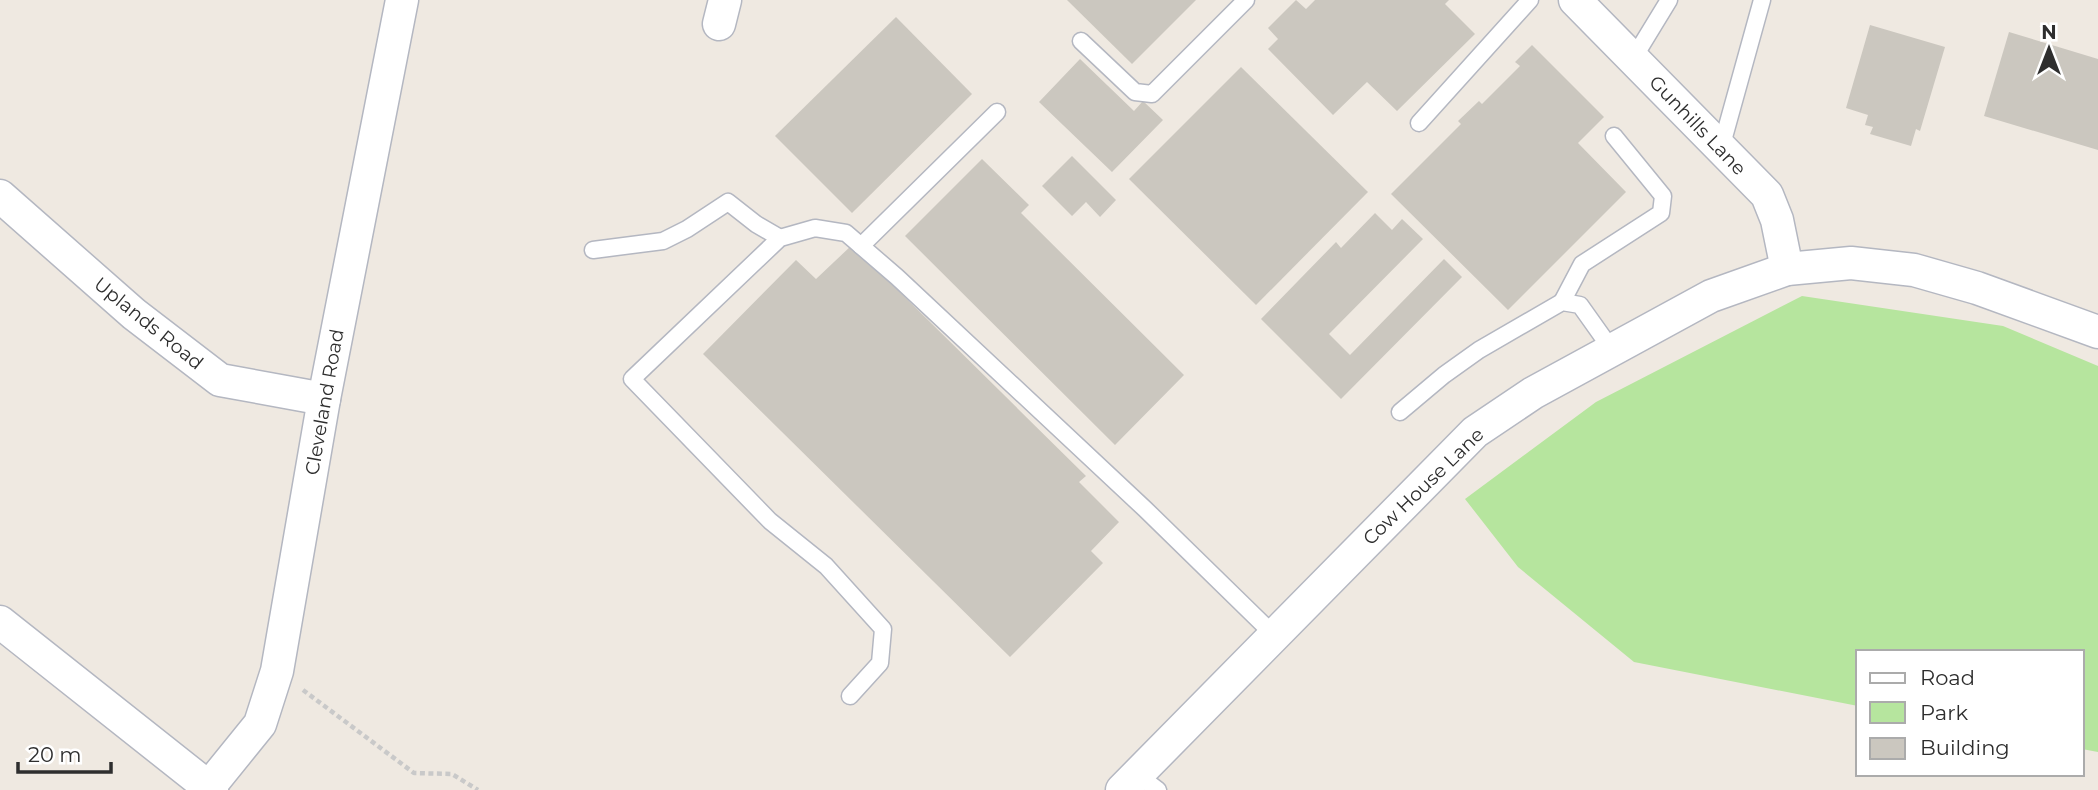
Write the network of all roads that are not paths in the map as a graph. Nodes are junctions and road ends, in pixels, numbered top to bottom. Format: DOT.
graph roads {
  1 [pos="402,0"];
  2 [pos="1246,0"];
  3 [pos="1530,0"];
  4 [pos="1575,0"];
  5 [pos="1669,0"];
  6 [pos="1762,0"];
  7 [pos="1081,41"];
  8 [pos="1633,59"];
  9 [pos="997,112"];
  10 [pos="1419,123"];
  11 [pos="1614,136"];
  12 [pos="1721,148"];
  13 [pos="0,196"];
  14 [pos="780,238"];
  15 [pos="861,246"];
  16 [pos="593,250"];
  17 [pos="1787,270"];
  18 [pos="1562,302"];
  19 [pos="2098,332"];
  20 [pos="1612,350"];
  21 [pos="324,399"];
  22 [pos="1400,412"];
  23 [pos="0,622"];
  24 [pos="1274,635"];
  25 [pos="850,696"];
  26 [pos="1139,785"];
  27 [pos="210,789"];
  1 -- 21 [label="street, Cleveland Road"];
  2 -- 7 [label="lane"];
  3 -- 10 [label="lane"];
  4 -- 8 [label="street, Gunhills Lane"];
  5 -- 8 [label="lane"];
  6 -- 12 [label="lane"];
  8 -- 12 [label="street, Gunhills Lane"];
  9 -- 15 [label="lane"];
  11 -- 18 [label="lane"];
  12 -- 17 [label="street, Gunhills Lane"];
  13 -- 21 [label="street, Uplands Road"];
  14 -- 15 [label="lane"];
  14 -- 16 [label="lane"];
  14 -- 25 [label="lane"];
  15 -- 24 [label="lane"];
  17 -- 19 [label="street, Cow House Lane"];
  17 -- 20 [label="street, Cow House Lane"];
  18 -- 20 [label="lane"];
  18 -- 22 [label="lane"];
  20 -- 24 [label="street, Cow House Lane"];
  21 -- 27 [label="street, Cleveland Road"];
  23 -- 27 [label="street"];
  24 -- 26 [label="street, Cow House Lane"];
}
